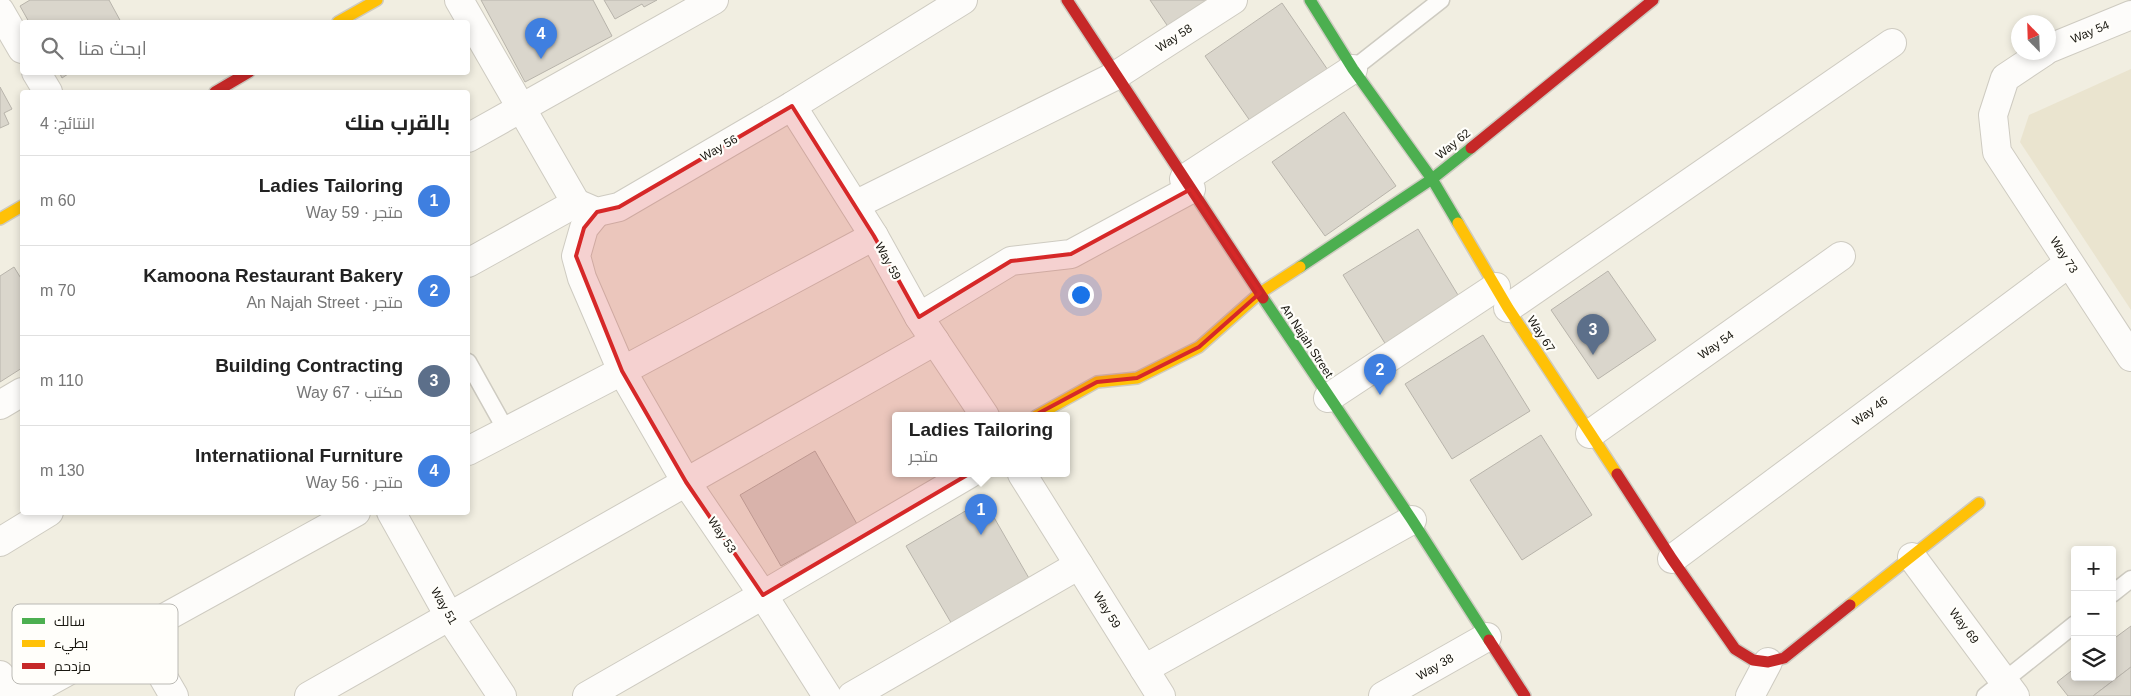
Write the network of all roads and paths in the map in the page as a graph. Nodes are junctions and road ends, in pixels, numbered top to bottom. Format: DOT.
graph roads {
  1 [pos="377,0"];
  2 [pos="459,0"];
  3 [pos="714,0"];
  4 [pos="963,0"];
  5 [pos="1067,0"];
  6 [pos="1233,0"];
  7 [pos="1310,0"];
  8 [pos="1441,0"];
  9 [pos="1652,0"];
  10 [pos="0,11"];
  11 [pos="2131,15"];
  12 [pos="342,20"];
  13 [pos="1892,43"];
  14 [pos="20,46"];
  15 [pos="2056,46"];
  16 [pos="2032,60"];
  17 [pos="1353,70"];
  18 [pos="38,75"];
  19 [pos="1115,76"];
  20 [pos="47,90"];
  21 [pos="792,106"];
  22 [pos="521,109"];
  23 [pos="470,137"];
  24 [pos="1432,179"];
  25 [pos="1187,184"];
  26 [pos="854,205"];
  27 [pos="586,207"];
  28 [pos="874,236"];
  29 [pos="1841,256"];
  30 [pos="470,262"];
  31 [pos="2069,263"];
  32 [pos="1260,293"];
  33 [pos="1502,298"];
  34 [pos="920,317"];
  35 [pos="935,341"];
  36 [pos="2131,357"];
  37 [pos="470,366"];
  38 [pos="622,371"];
  39 [pos="20,393"];
  40 [pos="1328,398"];
  41 [pos="0,405"];
  42 [pos="981,412"];
  43 [pos="1041,412"];
  44 [pos="506,430"];
  45 [pos="1590,434"];
  46 [pos="470,450"];
  47 [pos="964,477"];
  48 [pos="1024,477"];
  49 [pos="686,482"];
  50 [pos="1979,503"];
  51 [pos="44,515"];
  52 [pos="351,515"];
  53 [pos="393,515"];
  54 [pos="1412,520"];
  55 [pos="0,542"];
  56 [pos="1912,557"];
  57 [pos="1672,560"];
  58 [pos="1079,565"];
  59 [pos="2131,579"];
  60 [pos="2116,591"];
  61 [pos="763,596"];
  62 [pos="178,610"];
  63 [pos="449,616"];
  64 [pos="2071,628"];
  65 [pos="1487,637"];
  66 [pos="1768,662"];
  67 [pos="1144,669"];
  68 [pos="0,675"];
  69 [pos="45,684"];
  70 [pos="167,684"];
  71 [pos="2001,691"];
  72 [pos="12,696"];
  73 [pos="23,696"];
  74 [pos="174,696"];
  75 [pos="309,696"];
  76 [pos="502,696"];
  77 [pos="586,696"];
  78 [pos="827,696"];
  79 [pos="852,696"];
  80 [pos="1161,696"];
  81 [pos="1383,696"];
  82 [pos="1525,696"];
  83 [pos="1750,696"];
  1 -- 12 [label="street"];
  2 -- 22 [label="street"];
  3 -- 22 [label="street"];
  4 -- 21 [label="street, Way 56"];
  5 -- 19 [label="street, An Najah Street"];
  6 -- 19 [label="street, Way 58"];
  7 -- 17 [label="street, Way 67"];
  8 -- 17 [label="lane"];
  9 -- 24 [label="street, Way 62"];
  10 -- 14 [label="street"];
  11 -- 15 [label="street, Way 54"];
  13 -- 33 [label="street"];
  16 -- 31 [label="street, Way 73"];
  17 -- 24 [label="street, Way 67"];
  17 -- 25 [label="street"];
  18 -- 20 [label="street"];
  19 -- 25 [label="street, An Najah Street"];
  19 -- 26 [label="street, Way 58"];
  21 -- 26 [label="street, Way 59"];
  21 -- 27 [label="street, Way 56"];
  22 -- 23 [label="street"];
  22 -- 27 [label="street"];
  24 -- 32 [label="street, Way 62"];
  24 -- 33 [label="street, Way 67"];
  25 -- 32 [label="street, An Najah Street"];
  25 -- 34 [label="street"];
  26 -- 28 [label="street, Way 59"];
  27 -- 30 [label="street, Way 56"];
  27 -- 38 [label="street, Way 53"];
  28 -- 34 [label="street, Way 59"];
  28 -- 38 [label="street"];
  29 -- 45 [label="street, Way 54"];
  31 -- 36 [label="street, Way 73"];
  31 -- 57 [label="street, Way 46"];
  32 -- 40 [label="street, An Najah Street"];
  32 -- 43 [label="street, Way 62"];
  33 -- 40 [label="street"];
  33 -- 45 [label="street, Way 67"];
  34 -- 35 [label="street, Way 59"];
  35 -- 42 [label="street, Way 59"];
  35 -- 49 [label="street"];
  37 -- 44 [label="lane"];
  38 -- 44 [label="street"];
  38 -- 49 [label="street, Way 53"];
  39 -- 41 [label="street"];
  40 -- 54 [label="street, An Najah Street"];
  44 -- 46 [label="street"];
  45 -- 57 [label="street, Way 67"];
  47 -- 61 [label="street"];
  48 -- 58 [label="street, Way 59"];
  49 -- 61 [label="street, Way 53"];
  49 -- 63 [label="street"];
  50 -- 56 [label="street"];
  51 -- 55 [label="street"];
  52 -- 62 [label="street"];
  53 -- 63 [label="street, Way 51"];
  54 -- 65 [label="street, An Najah Street"];
  54 -- 67 [label="street"];
  56 -- 66 [label="street"];
  56 -- 71 [label="street, Way 69"];
  57 -- 66 [label="street, Way 67"];
  58 -- 67 [label="street, Way 59"];
  58 -- 79 [label="street"];
  59 -- 60 [label="lane"];
  61 -- 77 [label="street"];
  61 -- 78 [label="street, Way 53"];
  63 -- 75 [label="street"];
  63 -- 76 [label="street, Way 51"];
  64 -- 71 [label="lane"];
  65 -- 81 [label="street, Way 38"];
  65 -- 82 [label="street, An Najah Street"];
  66 -- 83 [label="street"];
  67 -- 80 [label="street, Way 59"];
  68 -- 72 [label="street"];
  69 -- 73 [label="street"];
  70 -- 74 [label="street"];
}
